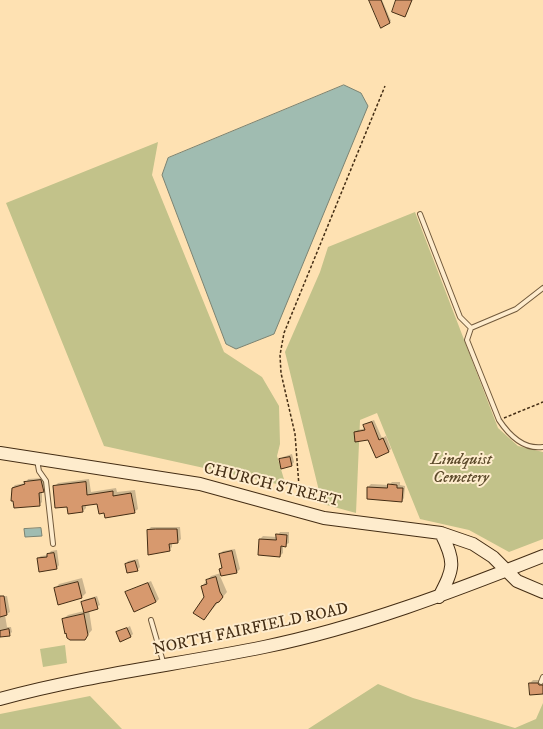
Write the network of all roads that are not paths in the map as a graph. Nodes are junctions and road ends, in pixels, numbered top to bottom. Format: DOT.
graph roads {
  1 [pos="420,214"];
  2 [pos="543,288"];
  3 [pos="471,328"];
  4 [pos="543,447"];
  5 [pos="0,452"];
  6 [pos="37,458"];
  7 [pos="441,533"];
  8 [pos="53,544"];
  9 [pos="543,556"];
  10 [pos="506,571"];
  11 [pos="543,592"];
  12 [pos="439,597"];
  13 [pos="152,620"];
  14 [pos="164,665"];
  15 [pos="543,677"];
  16 [pos="541,682"];
  17 [pos="0,699"];
  1 -- 3 [label="lane"];
  2 -- 3 [label="lane"];
  3 -- 4 [label="lane"];
  5 -- 6 [label="main road, CHURCH STREET"];
  6 -- 7 [label="main road, CHURCH STREET"];
  6 -- 8 [label="lane"];
  7 -- 10 [label="main road, CHURCH STREET"];
  7 -- 12 [label="main road"];
  9 -- 10 [label="main road, NORTH FAIRFIELD ROAD"];
  10 -- 11 [label="main road, CHURCH STREET"];
  10 -- 12 [label="main road, NORTH FAIRFIELD ROAD"];
  12 -- 14 [label="main road, NORTH FAIRFIELD ROAD"];
  13 -- 14 [label="lane"];
  14 -- 17 [label="main road, NORTH FAIRFIELD ROAD"];
  15 -- 16 [label="lane"];
}
